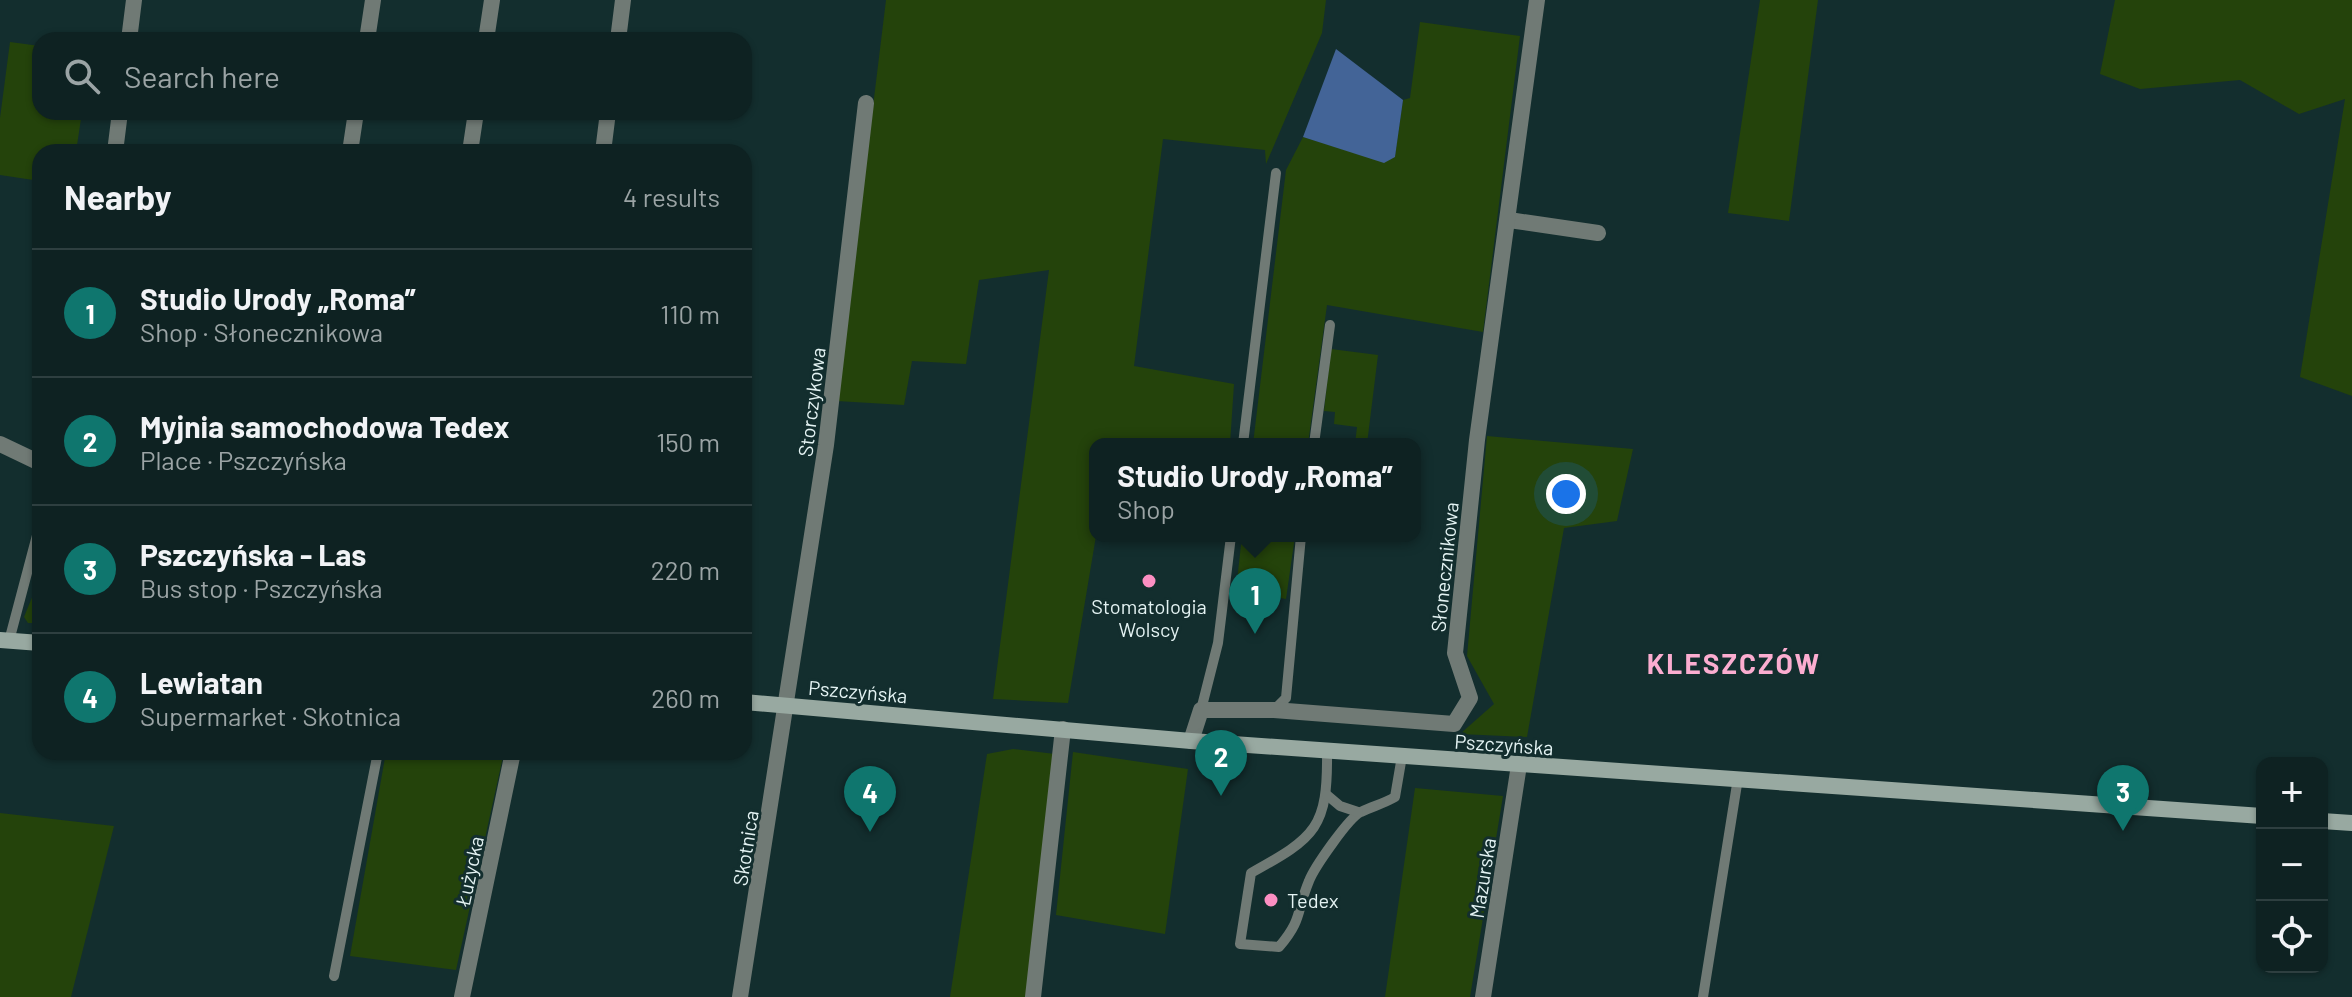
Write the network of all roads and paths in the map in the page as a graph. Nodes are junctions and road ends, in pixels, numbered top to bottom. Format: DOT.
graph roads {
  1 [pos="134,0"];
  2 [pos="373,0"];
  3 [pos="492,0"];
  4 [pos="623,0"];
  5 [pos="1537,0"];
  6 [pos="130,32"];
  7 [pos="368,32"];
  8 [pos="487,32"];
  9 [pos="619,32"];
  10 [pos="866,103"];
  11 [pos="119,120"];
  12 [pos="355,120"];
  13 [pos="475,120"];
  14 [pos="607,120"];
  15 [pos="116,144"];
  16 [pos="351,144"];
  17 [pos="471,144"];
  18 [pos="604,144"];
  19 [pos="1276,173"];
  20 [pos="1509,220"];
  21 [pos="1598,233"];
  22 [pos="1330,325"];
  23 [pos="1244,438"];
  24 [pos="1315,438"];
  25 [pos="0,444"];
  26 [pos="32,459"];
  27 [pos="1230,542"];
  28 [pos="1300,542"];
  29 [pos="32,551"];
  30 [pos="5,640"];
  31 [pos="32,642"];
  32 [pos="752,703"];
  33 [pos="788,706"];
  34 [pos="1201,710"];
  35 [pos="1274,710"];
  36 [pos="1063,729"];
  37 [pos="1191,741"];
  38 [pos="1327,751"];
  39 [pos="1402,756"];
  40 [pos="376,760"];
  41 [pos="511,760"];
  42 [pos="1519,765"];
  43 [pos="1738,778"];
  44 [pos="1327,795"];
  45 [pos="1358,812"];
  46 [pos="2256,816"];
  47 [pos="2328,821"];
  48 [pos="2352,823"];
  49 [pos="334,976"];
  50 [pos="462,997"];
  51 [pos="740,997"];
  52 [pos="1033,997"];
  53 [pos="1483,997"];
  54 [pos="1703,997"];
  1 -- 6 [label="street"];
  2 -- 7 [label="street"];
  3 -- 8 [label="street"];
  4 -- 9 [label="street"];
  5 -- 20 [label="street, Słonecznikowa"];
  10 -- 33 [label="street, Storczykowa"];
  11 -- 15 [label="street"];
  12 -- 16 [label="street"];
  13 -- 17 [label="street"];
  14 -- 18 [label="street"];
  19 -- 23 [label="lane"];
  20 -- 21 [label="street"];
  20 -- 35 [label="street, Słonecznikowa"];
  22 -- 24 [label="lane"];
  25 -- 26 [label="street"];
  27 -- 34 [label="lane"];
  28 -- 35 [label="lane"];
  29 -- 30 [label="lane"];
  30 -- 31 [label="main road"];
  32 -- 33 [label="main road, Pszczyńska"];
  33 -- 36 [label="main road, Pszczyńska"];
  33 -- 51 [label="street, Skotnica"];
  34 -- 35 [label="street, Słonecznikowa"];
  34 -- 37 [label="street"];
  36 -- 37 [label="main road, Pszczyńska"];
  36 -- 52 [label="street"];
  37 -- 38 [label="main road, Pszczyńska"];
  38 -- 39 [label="main road, Pszczyńska"];
  38 -- 44 [label="lane"];
  39 -- 42 [label="main road, Pszczyńska"];
  39 -- 45 [label="lane"];
  40 -- 49 [label="lane"];
  41 -- 50 [label="street, Łużycka"];
  42 -- 43 [label="main road, Pszczyńska"];
  42 -- 53 [label="street, Mazurska"];
  43 -- 46 [label="main road, Pszczyńska"];
  43 -- 54 [label="lane"];
  44 -- 45 [label="lane"];
  44 -- 45 [label="lane"];
  47 -- 48 [label="main road"];
}
